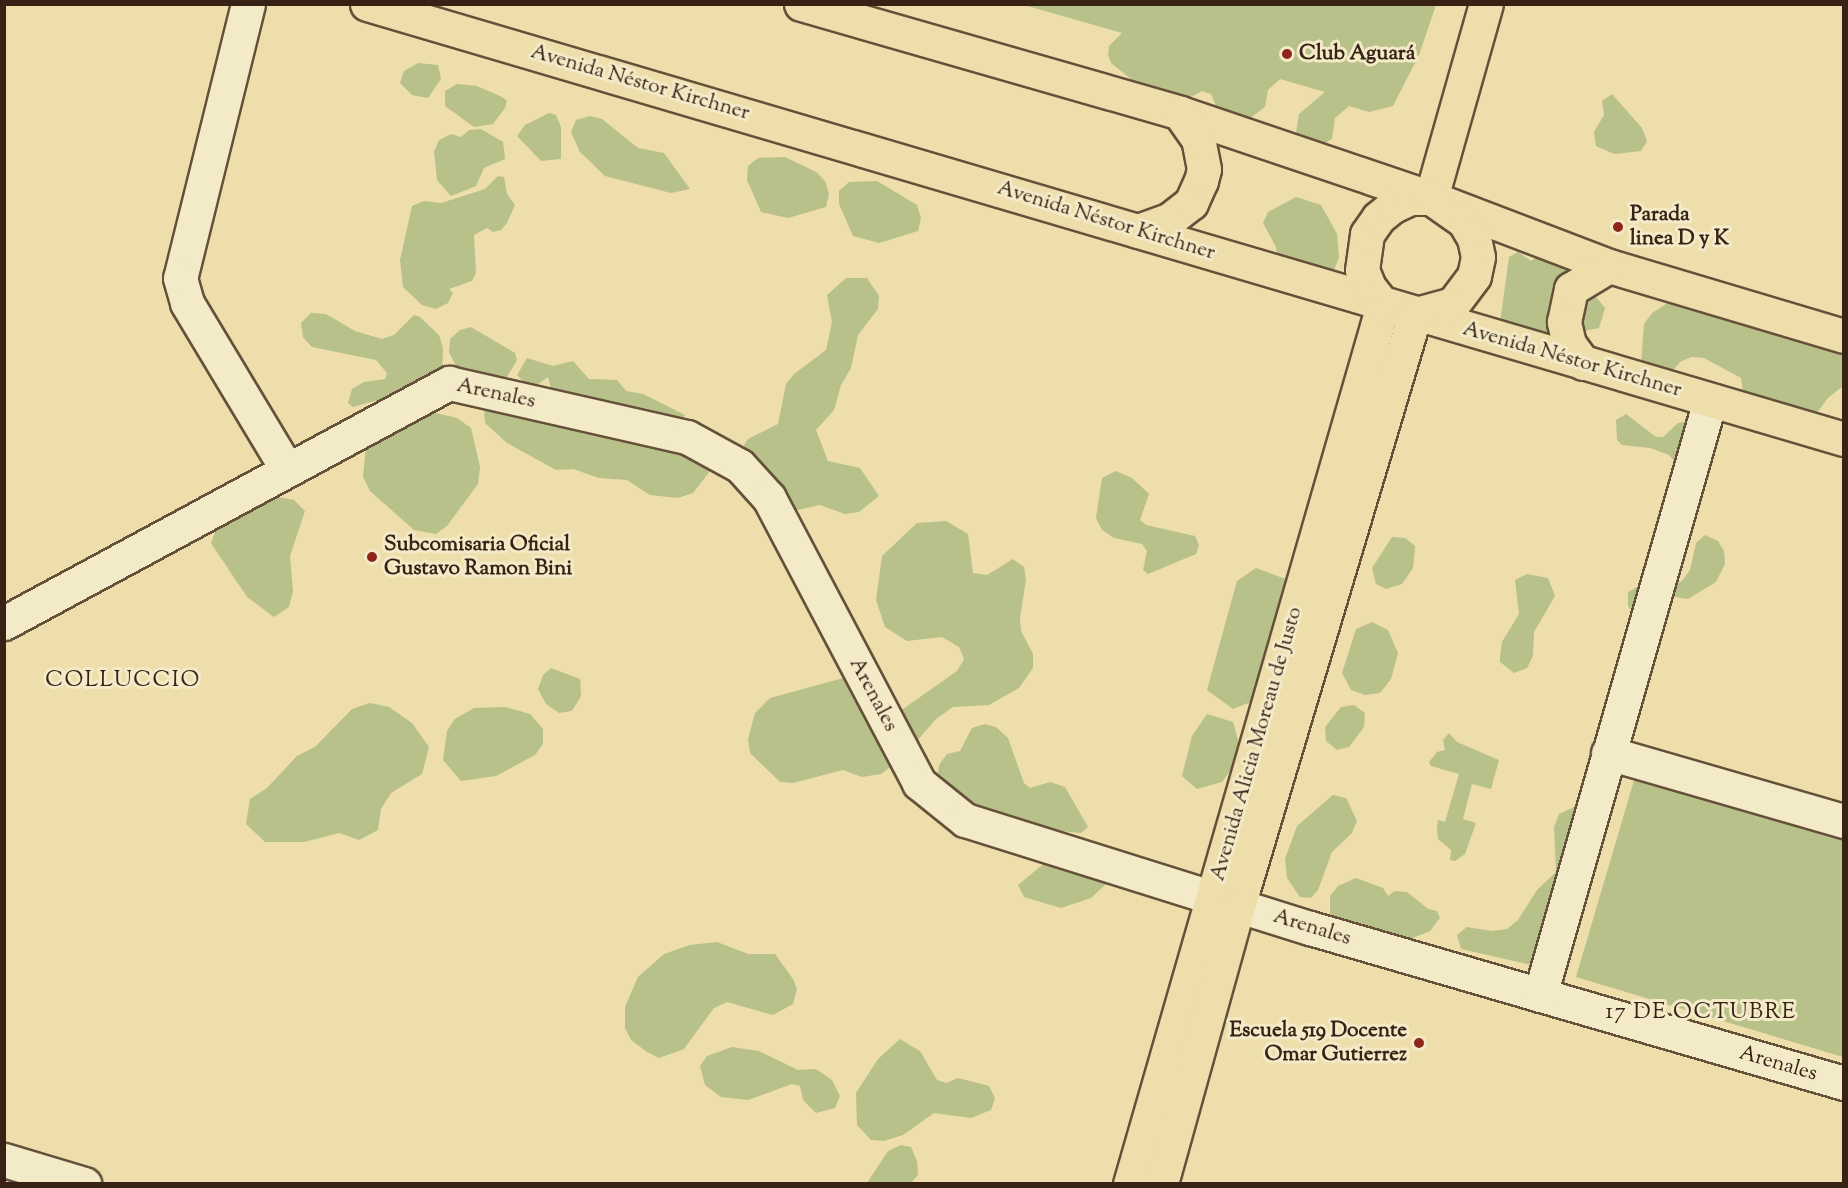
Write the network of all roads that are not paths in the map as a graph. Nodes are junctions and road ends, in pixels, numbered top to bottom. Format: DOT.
graph roads {
  1 [pos="248,4"];
  2 [pos="368,4"];
  3 [pos="801,4"];
  4 [pos="1486,4"];
  5 [pos="1180,113"];
  6 [pos="1431,198"];
  7 [pos="1138,231"];
  8 [pos="1609,267"];
  9 [pos="1383,305"];
  10 [pos="1415,314"];
  11 [pos="1844,336"];
  12 [pos="1588,364"];
  13 [pos="1710,400"];
  14 [pos="1844,439"];
  15 [pos="286,468"];
  16 [pos="4,623"];
  17 [pos="1608,753"];
  18 [pos="1844,821"];
  19 [pos="1225,902"];
  20 [pos="1540,995"];
  21 [pos="1844,1083"];
  22 [pos="4,1160"];
  23 [pos="84,1184"];
  24 [pos="1130,1184"];
  25 [pos="1161,1184"];
  1 -- 15 [label="street"];
  2 -- 7 [label="main road, Avenida Néstor Kirchner"];
  3 -- 5 [label="main road"];
  4 -- 6 [label="main road"];
  5 -- 6 [label="main road"];
  5 -- 7 [label="main road"];
  6 -- 8 [label="main road"];
  6 -- 9 [label="main road"];
  6 -- 10 [label="main road"];
  7 -- 9 [label="main road, Avenida Néstor Kirchner"];
  8 -- 11 [label="main road"];
  8 -- 12 [label="main road"];
  9 -- 10 [label="main road, Avenida Néstor Kirchner"];
  9 -- 19 [label="main road, Avenida Alicia Moreau de Justo"];
  10 -- 12 [label="main road, Avenida Néstor Kirchner"];
  10 -- 19 [label="main road, Avenida Alicia Moreau de Justo"];
  12 -- 13 [label="main road, Avenida Néstor Kirchner"];
  13 -- 14 [label="main road, Avenida Néstor Kirchner"];
  13 -- 17 [label="street"];
  15 -- 16 [label="street, Arenales"];
  15 -- 19 [label="street, Arenales"];
  17 -- 18 [label="street"];
  17 -- 20 [label="street"];
  19 -- 20 [label="street, Arenales"];
  19 -- 24 [label="main road, Avenida Alicia Moreau de Justo"];
  19 -- 25 [label="main road, Avenida Alicia Moreau de Justo"];
  20 -- 21 [label="street, Arenales"];
  22 -- 23 [label="street"];
}
